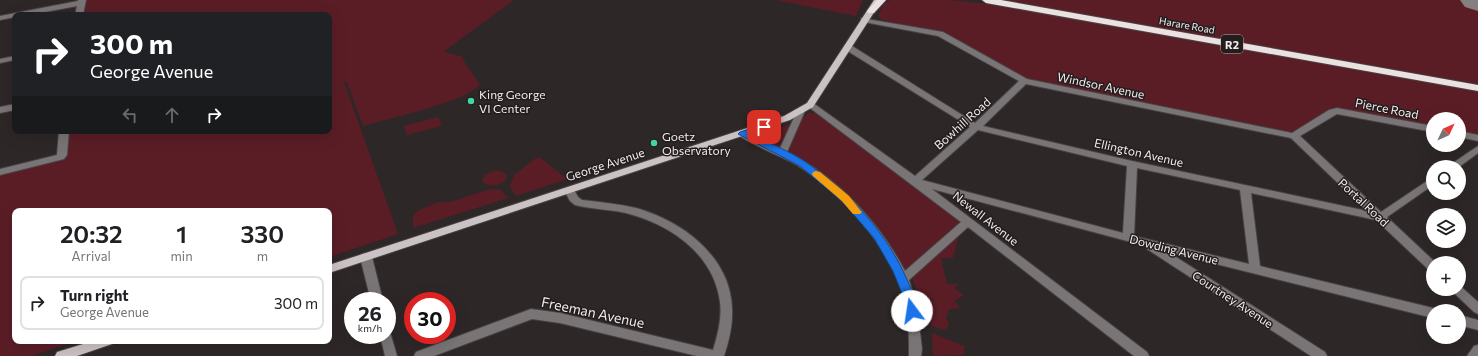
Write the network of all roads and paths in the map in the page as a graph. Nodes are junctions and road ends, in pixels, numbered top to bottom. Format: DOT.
graph roads {
  1 [pos="870,0"];
  2 [pos="874,0"];
  3 [pos="878,0"];
  4 [pos="882,0"];
  5 [pos="986,0"];
  6 [pos="81,2"];
  7 [pos="31,12"];
  8 [pos="79,12"];
  9 [pos="867,14"];
  10 [pos="12,16"];
  11 [pos="0,18"];
  12 [pos="849,48"];
  13 [pos="12,59"];
  14 [pos="0,61"];
  15 [pos="1024,81"];
  16 [pos="1478,88"];
  17 [pos="12,108"];
  18 [pos="805,108"];
  19 [pos="0,110"];
  20 [pos="976,127"];
  21 [pos="1426,128"];
  22 [pos="64,134"];
  23 [pos="743,134"];
  24 [pos="1466,135"];
  25 [pos="1294,136"];
  26 [pos="1478,138"];
  27 [pos="1478,149"];
  28 [pos="782,152"];
  29 [pos="1462,160"];
  30 [pos="1132,164"];
  31 [pos="0,172"];
  32 [pos="915,180"];
  33 [pos="1426,185"];
  34 [pos="1245,189"];
  35 [pos="569,190"];
  36 [pos="1380,217"];
  37 [pos="968,221"];
  38 [pos="1128,238"];
  39 [pos="1145,242"];
  40 [pos="366,257"];
  41 [pos="1426,260"];
  42 [pos="332,268"];
  43 [pos="1255,269"];
  44 [pos="902,280"];
  45 [pos="375,292"];
  46 [pos="1464,296"];
  47 [pos="1478,310"];
  48 [pos="1426,312"];
  49 [pos="1466,322"];
  50 [pos="1478,325"];
  51 [pos="99,344"];
  52 [pos="388,344"];
  53 [pos="1478,350"];
  54 [pos="61,356"];
  55 [pos="391,356"];
  56 [pos="420,356"];
  57 [pos="718,356"];
  58 [pos="915,356"];
  59 [pos="1143,356"];
  60 [pos="1321,356"];
  61 [pos="1472,356"];
  1 -- 9 [label="highway"];
  2 -- 9 [label="main road"];
  3 -- 9 [label="main road"];
  4 -- 9 [label="highway"];
  5 -- 16 [label="highway, Harare Road / R2"];
  6 -- 7 [label="street"];
  6 -- 8 [label="street"];
  9 -- 12 [label="main road"];
  9 -- 15 [label="street, Windsor Avenue"];
  10 -- 11 [label="street"];
  12 -- 18 [label="main road"];
  12 -- 20 [label="street, Ellington Avenue"];
  13 -- 14 [label="street"];
  15 -- 20 [label="street, Bowhill Road"];
  15 -- 25 [label="street, Windsor Avenue"];
  17 -- 19 [label="street"];
  18 -- 23 [label="main road, George Avenue"];
  18 -- 28 [label="street"];
  18 -- 32 [label="street, Newall Avenue"];
  20 -- 30 [label="street, Ellington Avenue"];
  20 -- 32 [label="street, Bowhill Road"];
  21 -- 25 [label="street, Pierce Road"];
  22 -- 31 [label="street"];
  23 -- 28 [label="street"];
  23 -- 35 [label="main road, George Avenue"];
  24 -- 26 [label="street"];
  25 -- 36 [label="street, Portal Road"];
  27 -- 29 [label="street"];
  28 -- 44 [label="street"];
  30 -- 34 [label="street, Ellington Avenue"];
  30 -- 38 [label="street"];
  32 -- 37 [label="street, Newall Avenue"];
  32 -- 38 [label="street, Dowding Avenue"];
  33 -- 36 [label="street"];
  34 -- 36 [label="street, Ellington Avenue"];
  34 -- 43 [label="street"];
  35 -- 40 [label="main road, George Avenue"];
  35 -- 57 [label="street"];
  36 -- 41 [label="street, Portal Road"];
  37 -- 44 [label="street"];
  37 -- 59 [label="street, Newall Avenue"];
  38 -- 39 [label="street, Dowding Avenue"];
  39 -- 43 [label="street, Dowding Avenue"];
  39 -- 60 [label="street, Courtney Avenue"];
  40 -- 42 [label="main road, George Avenue"];
  40 -- 45 [label="street"];
  43 -- 48 [label="street, Dowding Avenue"];
  44 -- 58 [label="street"];
  46 -- 47 [label="street"];
  49 -- 50 [label="street"];
  51 -- 54 [label="main road"];
  52 -- 55 [label="street"];
  53 -- 61 [label="street"];
  56 -- 57 [label="street, Freeman Avenue"];
}
